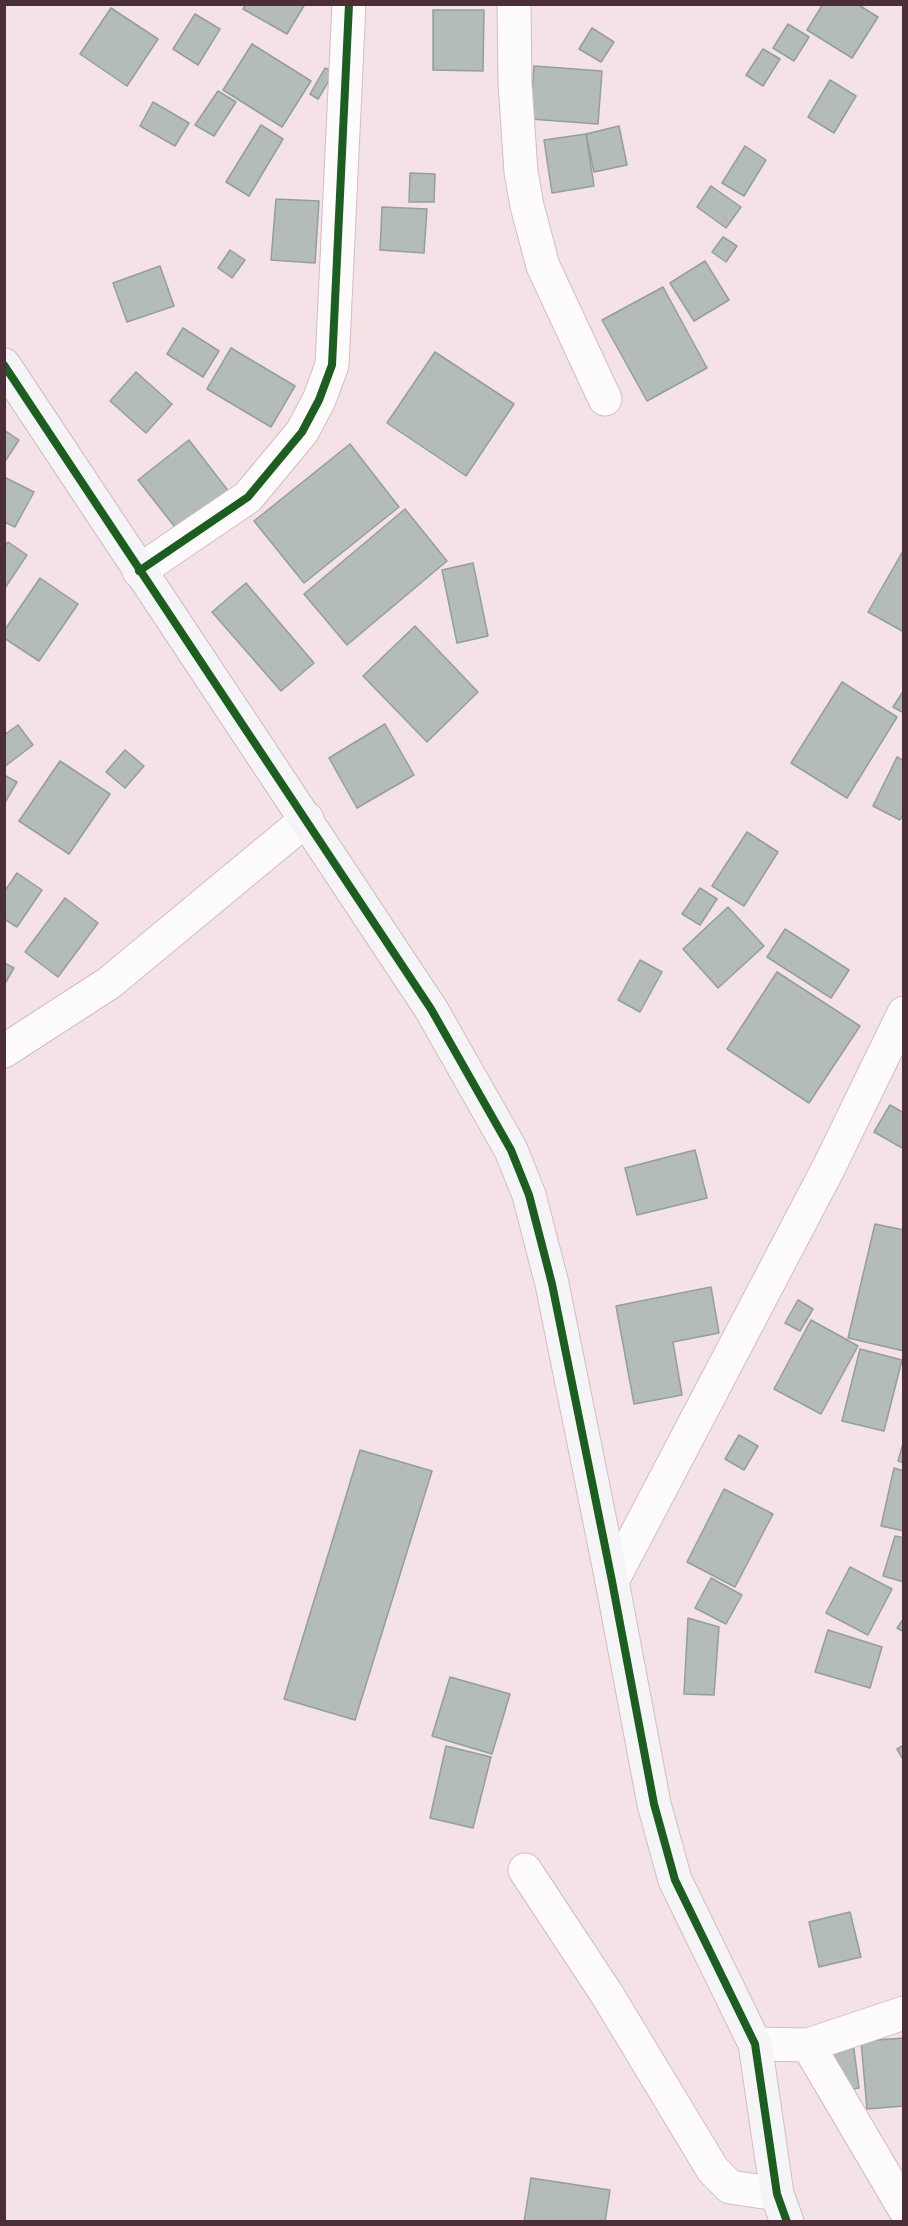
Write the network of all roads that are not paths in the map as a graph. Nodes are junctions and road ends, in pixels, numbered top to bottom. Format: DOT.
graph roads {
  1 [pos="349,4"];
  2 [pos="514,4"];
  3 [pos="4,365"];
  4 [pos="605,399"];
  5 [pos="139,571"];
  6 [pos="307,819"];
  7 [pos="903,1013"];
  8 [pos="4,1051"];
  9 [pos="612,1581"];
  10 [pos="525,1870"];
  11 [pos="903,2013"];
  12 [pos="755,2044"];
  13 [pos="808,2045"];
  14 [pos="782,2208"];
  15 [pos="903,2208"];
  1 -- 5 [label="street"];
  2 -- 4 [label="street"];
  3 -- 5 [label="street"];
  5 -- 6 [label="street"];
  6 -- 8 [label="street"];
  6 -- 9 [label="street"];
  7 -- 9 [label="street"];
  9 -- 12 [label="street"];
  10 -- 14 [label="street"];
  11 -- 13 [label="street"];
  12 -- 13 [label="street"];
  12 -- 14 [label="street"];
  13 -- 15 [label="street"];
}
